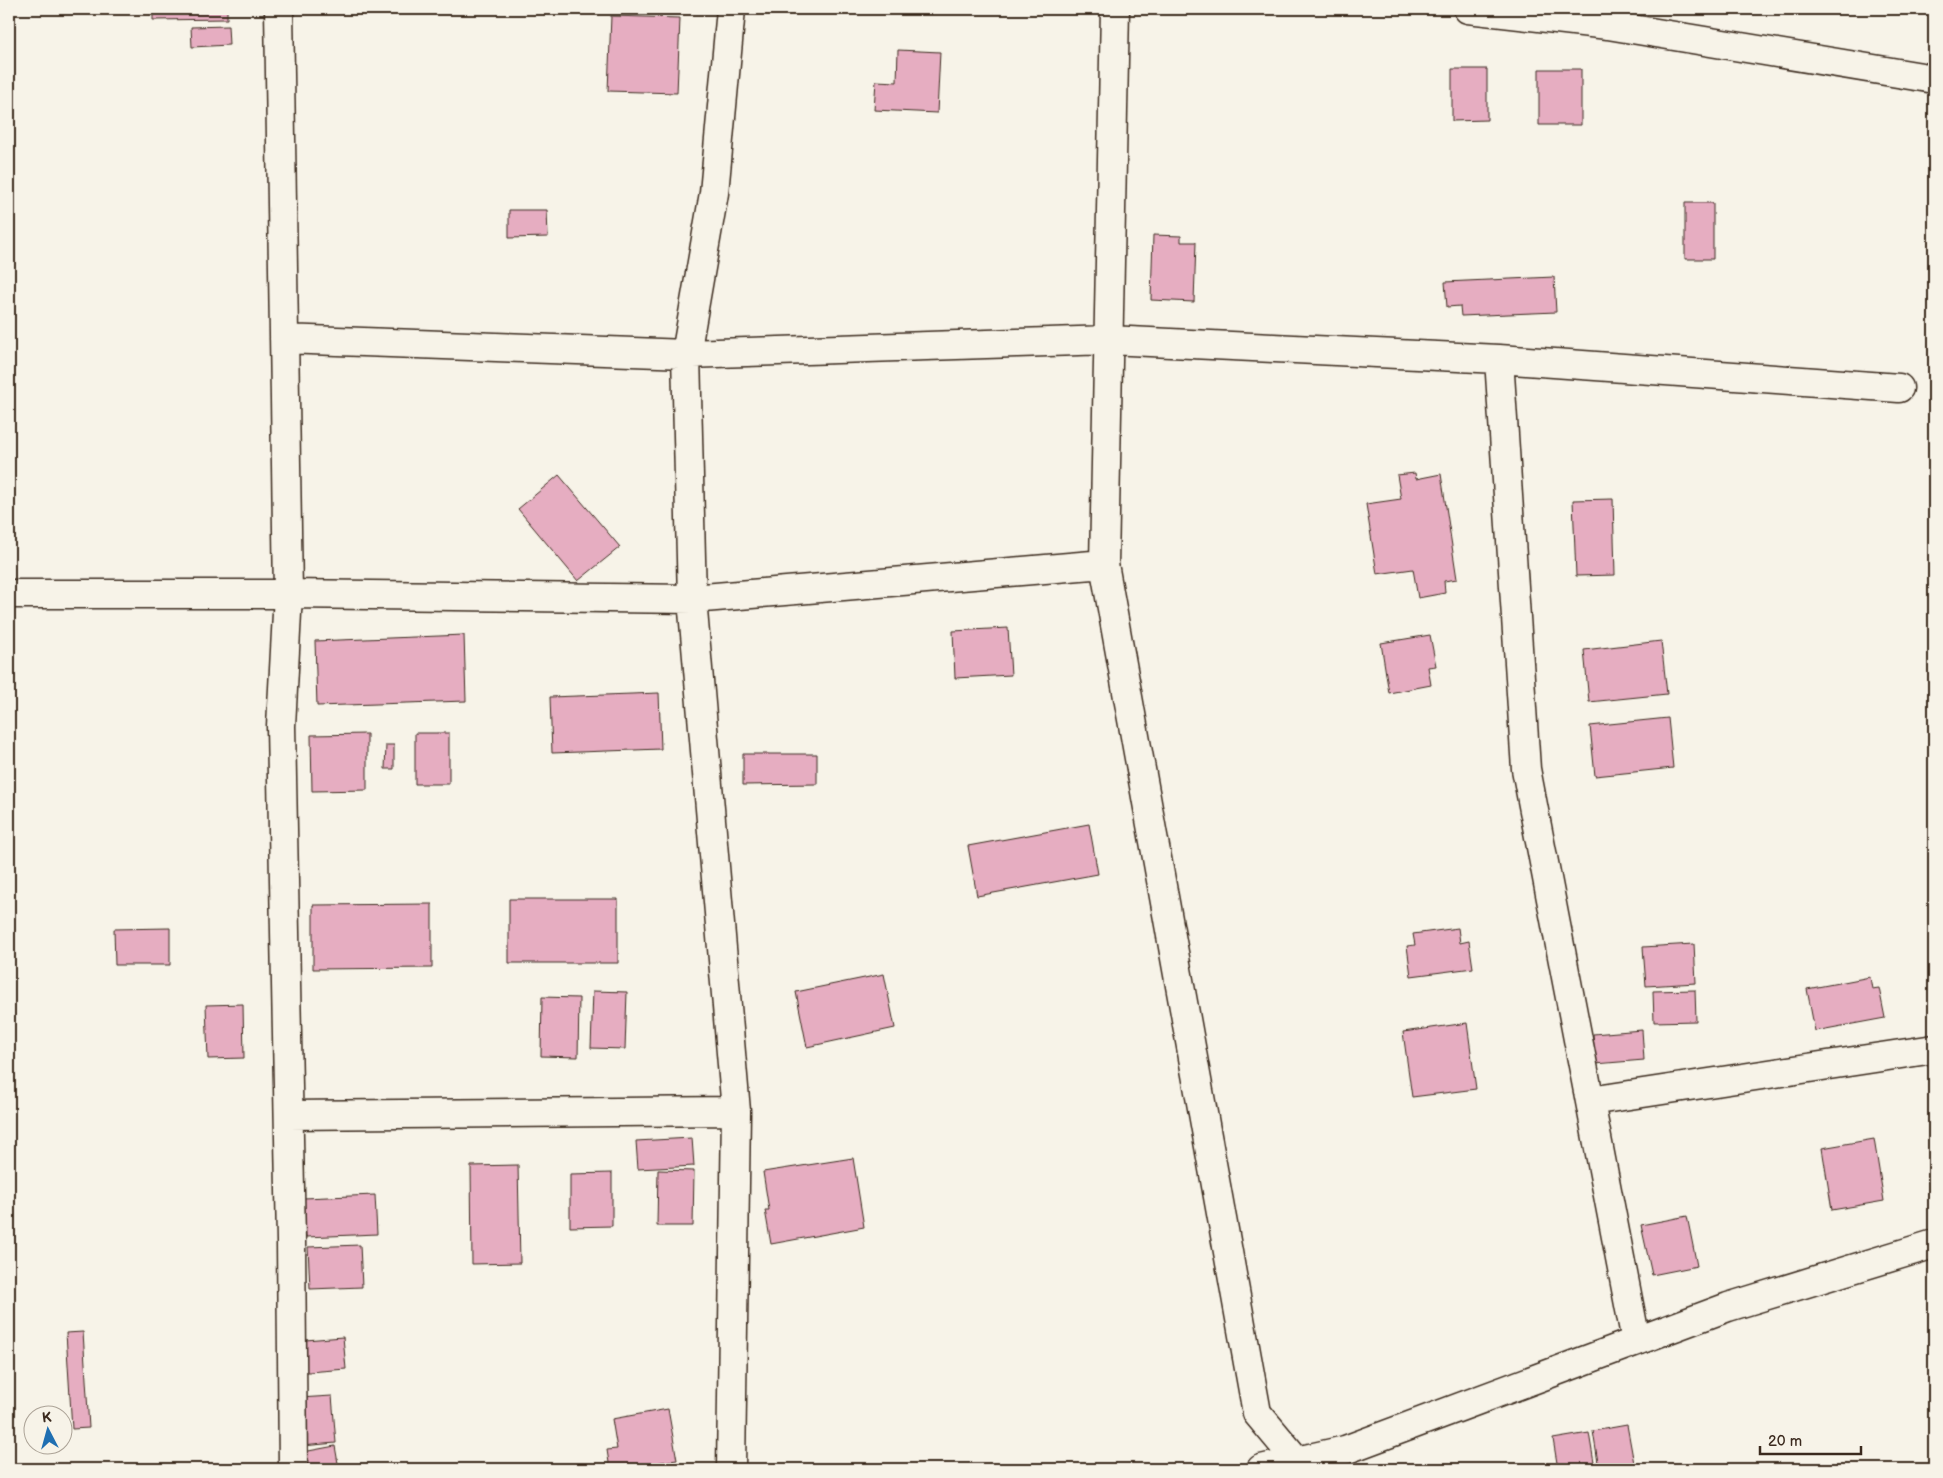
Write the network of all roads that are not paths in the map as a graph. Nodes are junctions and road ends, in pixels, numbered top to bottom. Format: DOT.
graph roads {
  1 [pos="279,9"];
  2 [pos="731,9"];
  3 [pos="1115,9"];
  4 [pos="1468,9"];
  5 [pos="1934,79"];
  6 [pos="284,339"];
  7 [pos="1109,340"];
  8 [pos="686,354"];
  9 [pos="1499,359"];
  10 [pos="1899,388"];
  11 [pos="1104,564"];
  12 [pos="9,594"];
  13 [pos="288,594"];
  14 [pos="692,599"];
  15 [pos="1934,1049"];
  16 [pos="1590,1101"];
  17 [pos="736,1111"];
  18 [pos="289,1115"];
  19 [pos="1934,1244"];
  20 [pos="1636,1341"];
  21 [pos="1297,1466"];
  22 [pos="293,1469"];
  23 [pos="731,1469"];
  24 [pos="1261,1469"];
  1 -- 6 [label="street"];
  2 -- 8 [label="street"];
  3 -- 7 [label="street"];
  4 -- 5 [label="street"];
  6 -- 8 [label="street"];
  6 -- 13 [label="street"];
  7 -- 8 [label="street"];
  7 -- 9 [label="street"];
  7 -- 11 [label="street"];
  8 -- 14 [label="street"];
  9 -- 10 [label="street"];
  9 -- 16 [label="street"];
  11 -- 14 [label="street"];
  11 -- 21 [label="street"];
  12 -- 13 [label="street"];
  13 -- 14 [label="street"];
  13 -- 18 [label="street"];
  14 -- 17 [label="street"];
  15 -- 16 [label="street"];
  16 -- 20 [label="street"];
  17 -- 18 [label="street"];
  17 -- 23 [label="street"];
  18 -- 22 [label="street"];
  19 -- 20 [label="street"];
  20 -- 21 [label="street"];
  21 -- 24 [label="street"];
}
